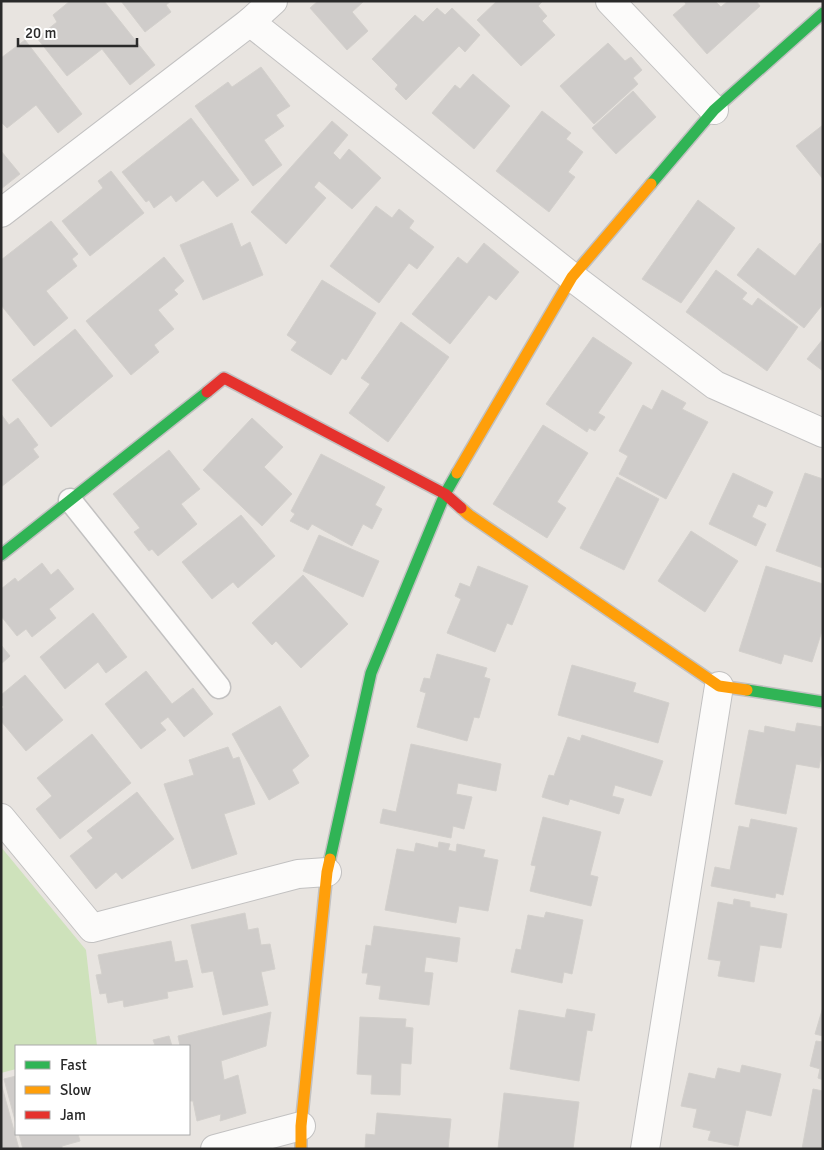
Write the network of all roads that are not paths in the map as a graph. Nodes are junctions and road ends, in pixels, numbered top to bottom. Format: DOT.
graph roads {
  1 [pos="273,1"];
  2 [pos="610,1"];
  3 [pos="823,13"];
  4 [pos="250,22"];
  5 [pos="714,110"];
  6 [pos="1,213"];
  7 [pos="572,277"];
  8 [pos="823,433"];
  9 [pos="445,494"];
  10 [pos="70,500"];
  11 [pos="1,555"];
  12 [pos="719,686"];
  13 [pos="219,687"];
  14 [pos="823,702"];
  15 [pos="2,821"];
  16 [pos="327,872"];
  17 [pos="301,1137"];
  18 [pos="214,1149"];
  19 [pos="645,1149"];
  1 -- 4 [label="street"];
  2 -- 5 [label="street"];
  3 -- 5 [label="street"];
  4 -- 6 [label="street"];
  4 -- 7 [label="street"];
  5 -- 7 [label="street"];
  7 -- 8 [label="street"];
  7 -- 9 [label="street"];
  9 -- 10 [label="street"];
  9 -- 12 [label="street"];
  9 -- 16 [label="street"];
  10 -- 11 [label="street"];
  10 -- 13 [label="lane"];
  12 -- 14 [label="street"];
  12 -- 19 [label="street"];
  15 -- 16 [label="street"];
  16 -- 17 [label="street"];
  17 -- 18 [label="street"];
}
